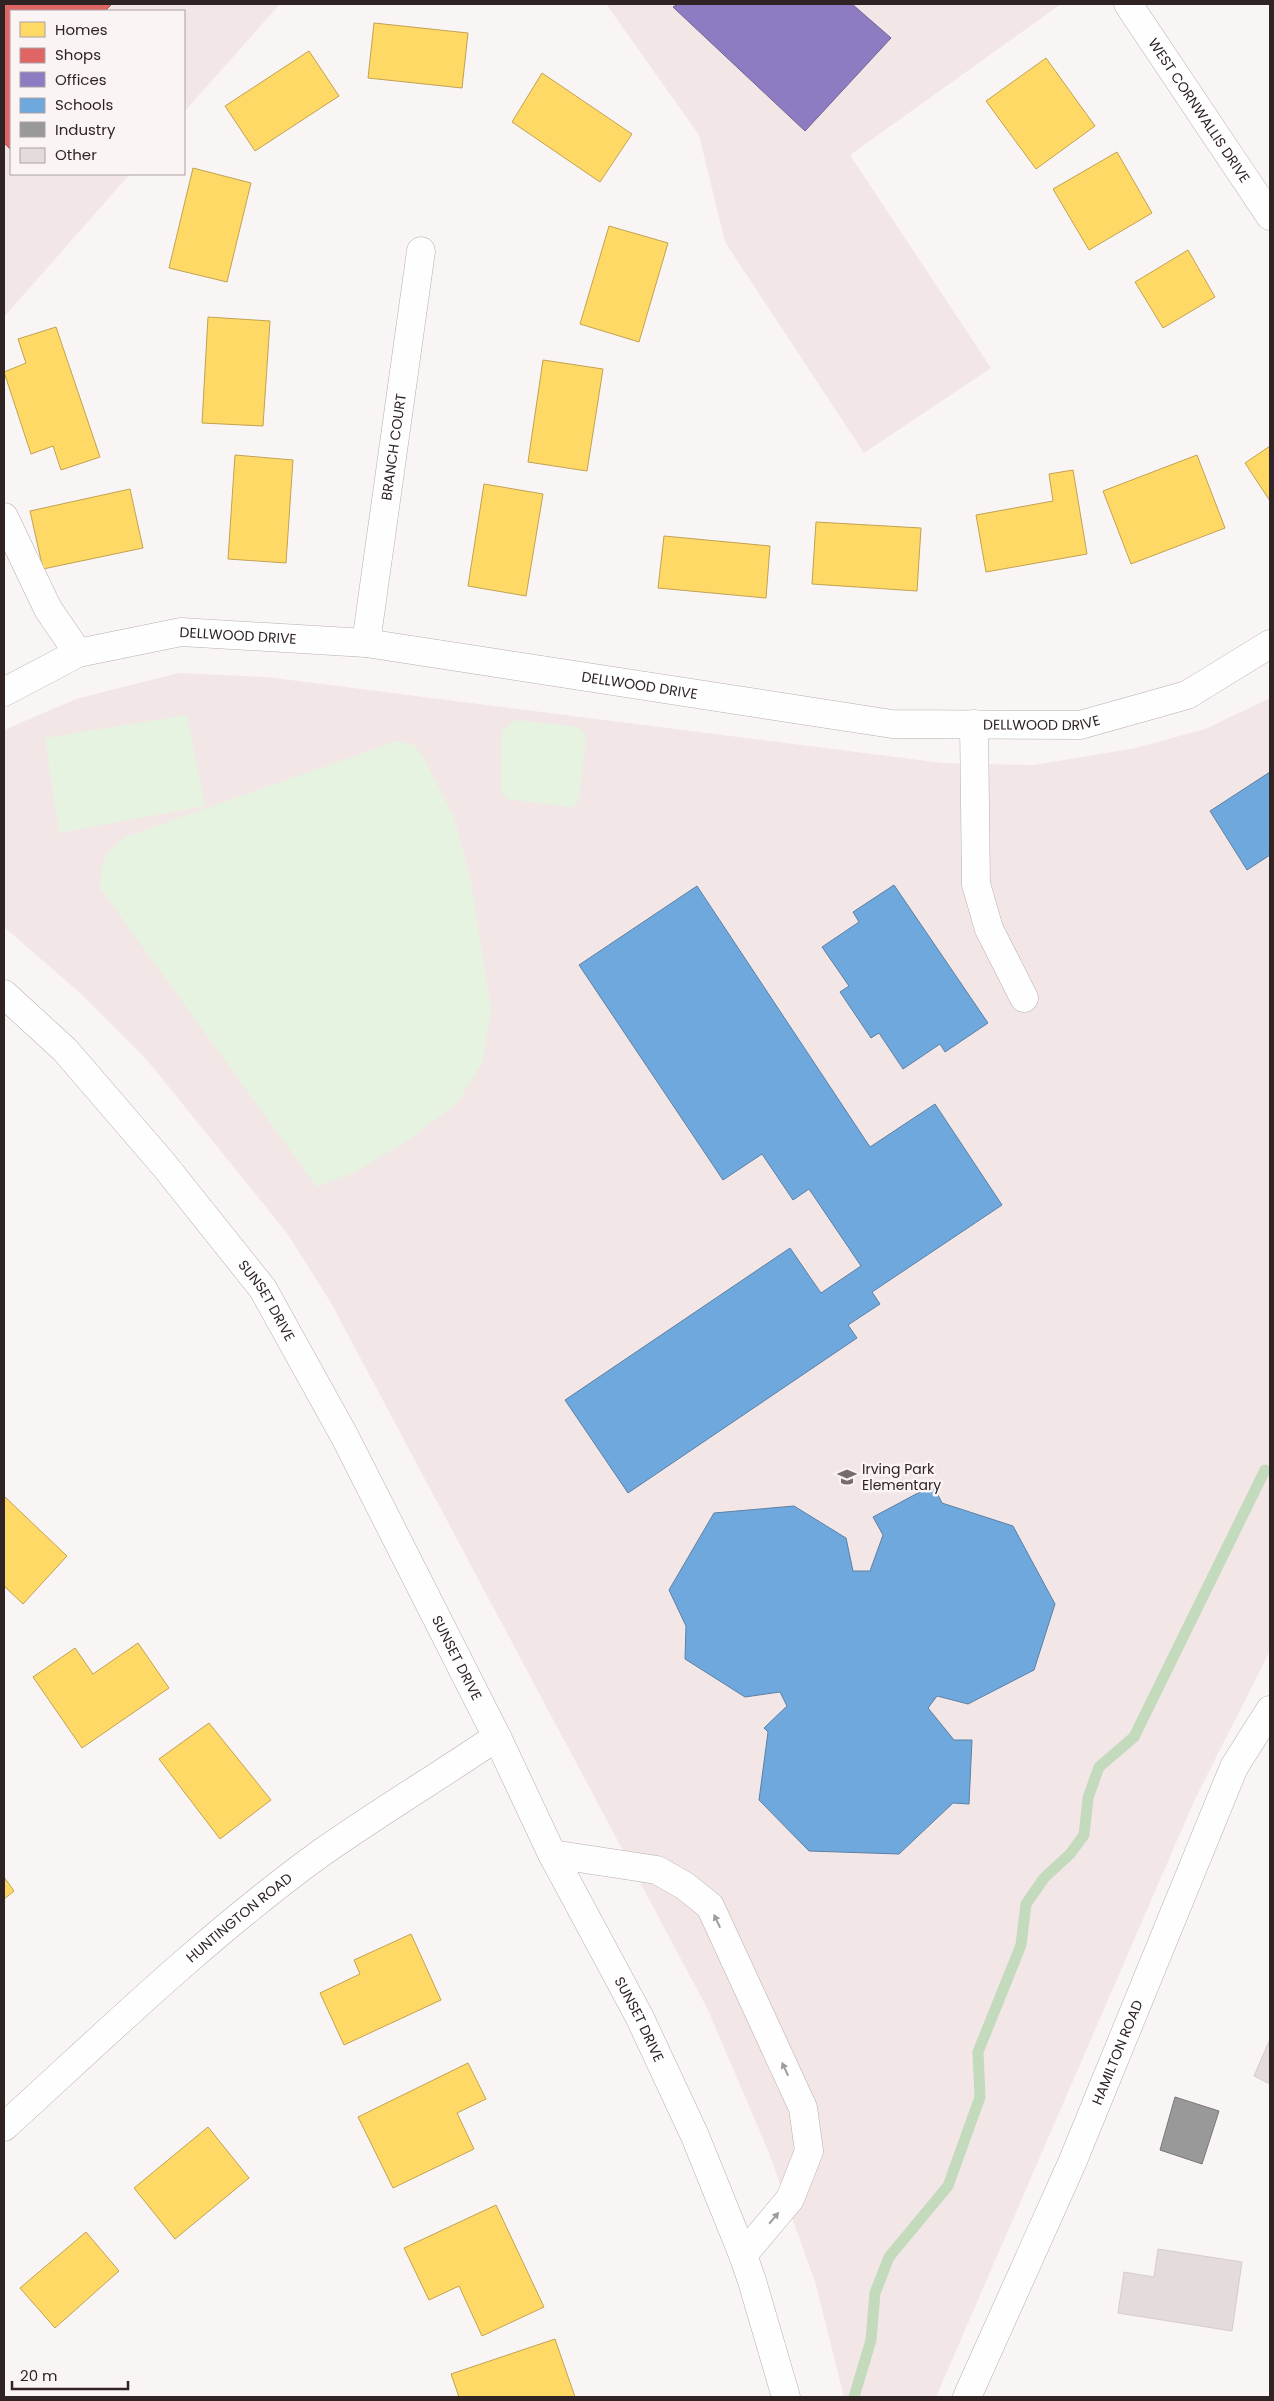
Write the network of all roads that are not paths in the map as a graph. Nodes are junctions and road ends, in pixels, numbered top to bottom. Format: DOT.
graph roads {
  1 [pos="1128,4"];
  2 [pos="1270,216"];
  3 [pos="421,251"];
  4 [pos="4,517"];
  5 [pos="366,644"];
  6 [pos="1270,644"];
  7 [pos="78,653"];
  8 [pos="4,692"];
  9 [pos="974,724"];
  10 [pos="4,994"];
  11 [pos="1024,998"];
  12 [pos="1270,1710"];
  13 [pos="497,1737"];
  14 [pos="552,1854"];
  15 [pos="4,2127"];
  16 [pos="743,2255"];
  17 [pos="786,2397"];
  18 [pos="966,2397"];
  1 -- 2 [label="street, WEST CORNWALLIS DRIVE"];
  3 -- 5 [label="street, BRANCH COURT"];
  4 -- 7 [label="street"];
  5 -- 7 [label="street, DELLWOOD DRIVE"];
  5 -- 9 [label="street, DELLWOOD DRIVE"];
  6 -- 9 [label="street, DELLWOOD DRIVE"];
  7 -- 8 [label="street, DELLWOOD DRIVE"];
  9 -- 11 [label="street"];
  10 -- 13 [label="street, SUNSET DRIVE"];
  12 -- 18 [label="street, HAMILTON ROAD"];
  13 -- 14 [label="street, SUNSET DRIVE"];
  13 -- 15 [label="street, HUNTINGTON ROAD"];
  14 -- 16 [label="street, SUNSET DRIVE"];
  16 -- 14 [label="street, one-way"];
  16 -- 17 [label="street, SUNSET DRIVE"];
}
